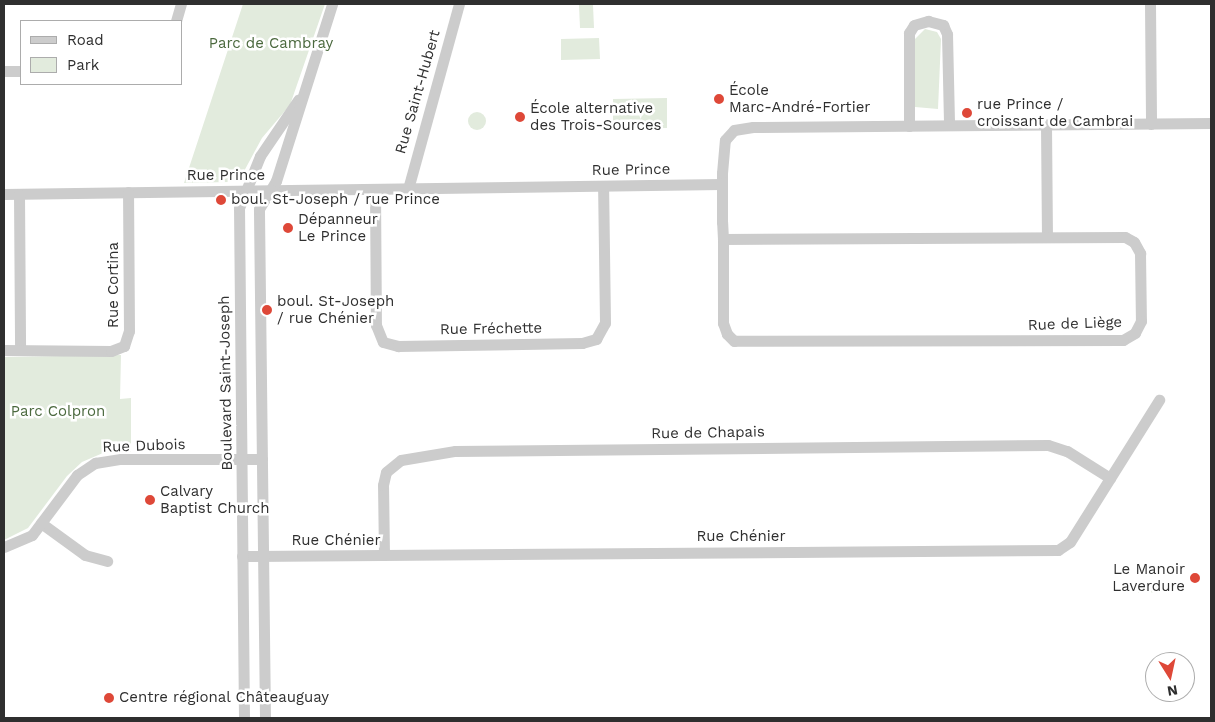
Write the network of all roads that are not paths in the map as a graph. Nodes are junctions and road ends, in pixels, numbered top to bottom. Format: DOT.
graph roads {
  1 [pos="181,4"];
  2 [pos="332,4"];
  3 [pos="460,4"];
  4 [pos="1150,4"];
  5 [pos="176,20"];
  6 [pos="4,71"];
  7 [pos="20,71"];
  8 [pos="302,94"];
  9 [pos="1211,123"];
  10 [pos="1151,124"];
  11 [pos="949,125"];
  12 [pos="1046,125"];
  13 [pos="909,126"];
  14 [pos="722,184"];
  15 [pos="603,186"];
  16 [pos="408,189"];
  17 [pos="244,190"];
  18 [pos="375,190"];
  19 [pos="269,191"];
  20 [pos="128,192"];
  21 [pos="4,194"];
  22 [pos="19,194"];
  23 [pos="1047,236"];
  24 [pos="722,239"];
  25 [pos="4,350"];
  26 [pos="20,350"];
  27 [pos="1159,400"];
  28 [pos="241,459"];
  29 [pos="262,459"];
  30 [pos="1110,478"];
  31 [pos="41,523"];
  32 [pos="4,547"];
  33 [pos="384,555"];
  34 [pos="242,556"];
  35 [pos="263,556"];
  36 [pos="107,561"];
  37 [pos="243,625"];
  38 [pos="264,625"];
  39 [pos="244,718"];
  40 [pos="265,718"];
  1 -- 5 [label="street"];
  2 -- 8 [label="street, Boulevard Saint-Joseph"];
  3 -- 16 [label="street, Rue Saint-Hubert"];
  4 -- 10 [label="street"];
  6 -- 7 [label="street"];
  8 -- 17 [label="street, Boulevard Saint-Joseph"];
  8 -- 19 [label="street, Boulevard Saint-Joseph"];
  9 -- 10 [label="street"];
  10 -- 12 [label="street"];
  11 -- 12 [label="street"];
  11 -- 13 [label="street"];
  11 -- 13 [label="street"];
  12 -- 23 [label="street"];
  13 -- 14 [label="street"];
  14 -- 15 [label="street, Rue Prince"];
  14 -- 24 [label="street, Rue de Liège"];
  15 -- 16 [label="street, Rue Prince"];
  15 -- 18 [label="street, Rue Fréchette"];
  16 -- 18 [label="street, Rue Prince"];
  17 -- 19 [label="street, Rue Prince"];
  17 -- 20 [label="street, Rue Prince"];
  17 -- 28 [label="street, Boulevard Saint-Joseph"];
  18 -- 19 [label="street, Rue Prince"];
  19 -- 29 [label="street, Boulevard Saint-Joseph"];
  20 -- 22 [label="street, Rue Prince"];
  20 -- 26 [label="street, Rue Cortina"];
  21 -- 22 [label="street, Rue Prince"];
  22 -- 26 [label="street"];
  23 -- 24 [label="street, Rue de Liège"];
  23 -- 24 [label="street, Rue de Liège"];
  25 -- 26 [label="street, Rue Cortina"];
  27 -- 30 [label="street, Rue Chénier"];
  28 -- 29 [label="street, Rue Dubois"];
  28 -- 31 [label="street, Rue Dubois"];
  28 -- 34 [label="street, Boulevard Saint-Joseph"];
  29 -- 35 [label="street, Boulevard Saint-Joseph"];
  30 -- 33 [label="street, Rue Chénier"];
  30 -- 33 [label="street, Rue de Chapais"];
  31 -- 32 [label="street, Rue Dubois"];
  31 -- 36 [label="street"];
  33 -- 35 [label="street, Rue Chénier"];
  34 -- 35 [label="street, Rue Chénier"];
  34 -- 37 [label="street, Boulevard Saint-Joseph"];
  35 -- 38 [label="street, Boulevard Saint-Joseph"];
  37 -- 38 [label="street"];
  37 -- 39 [label="street, Boulevard Saint-Joseph"];
  38 -- 40 [label="street, Boulevard Saint-Joseph"];
}
